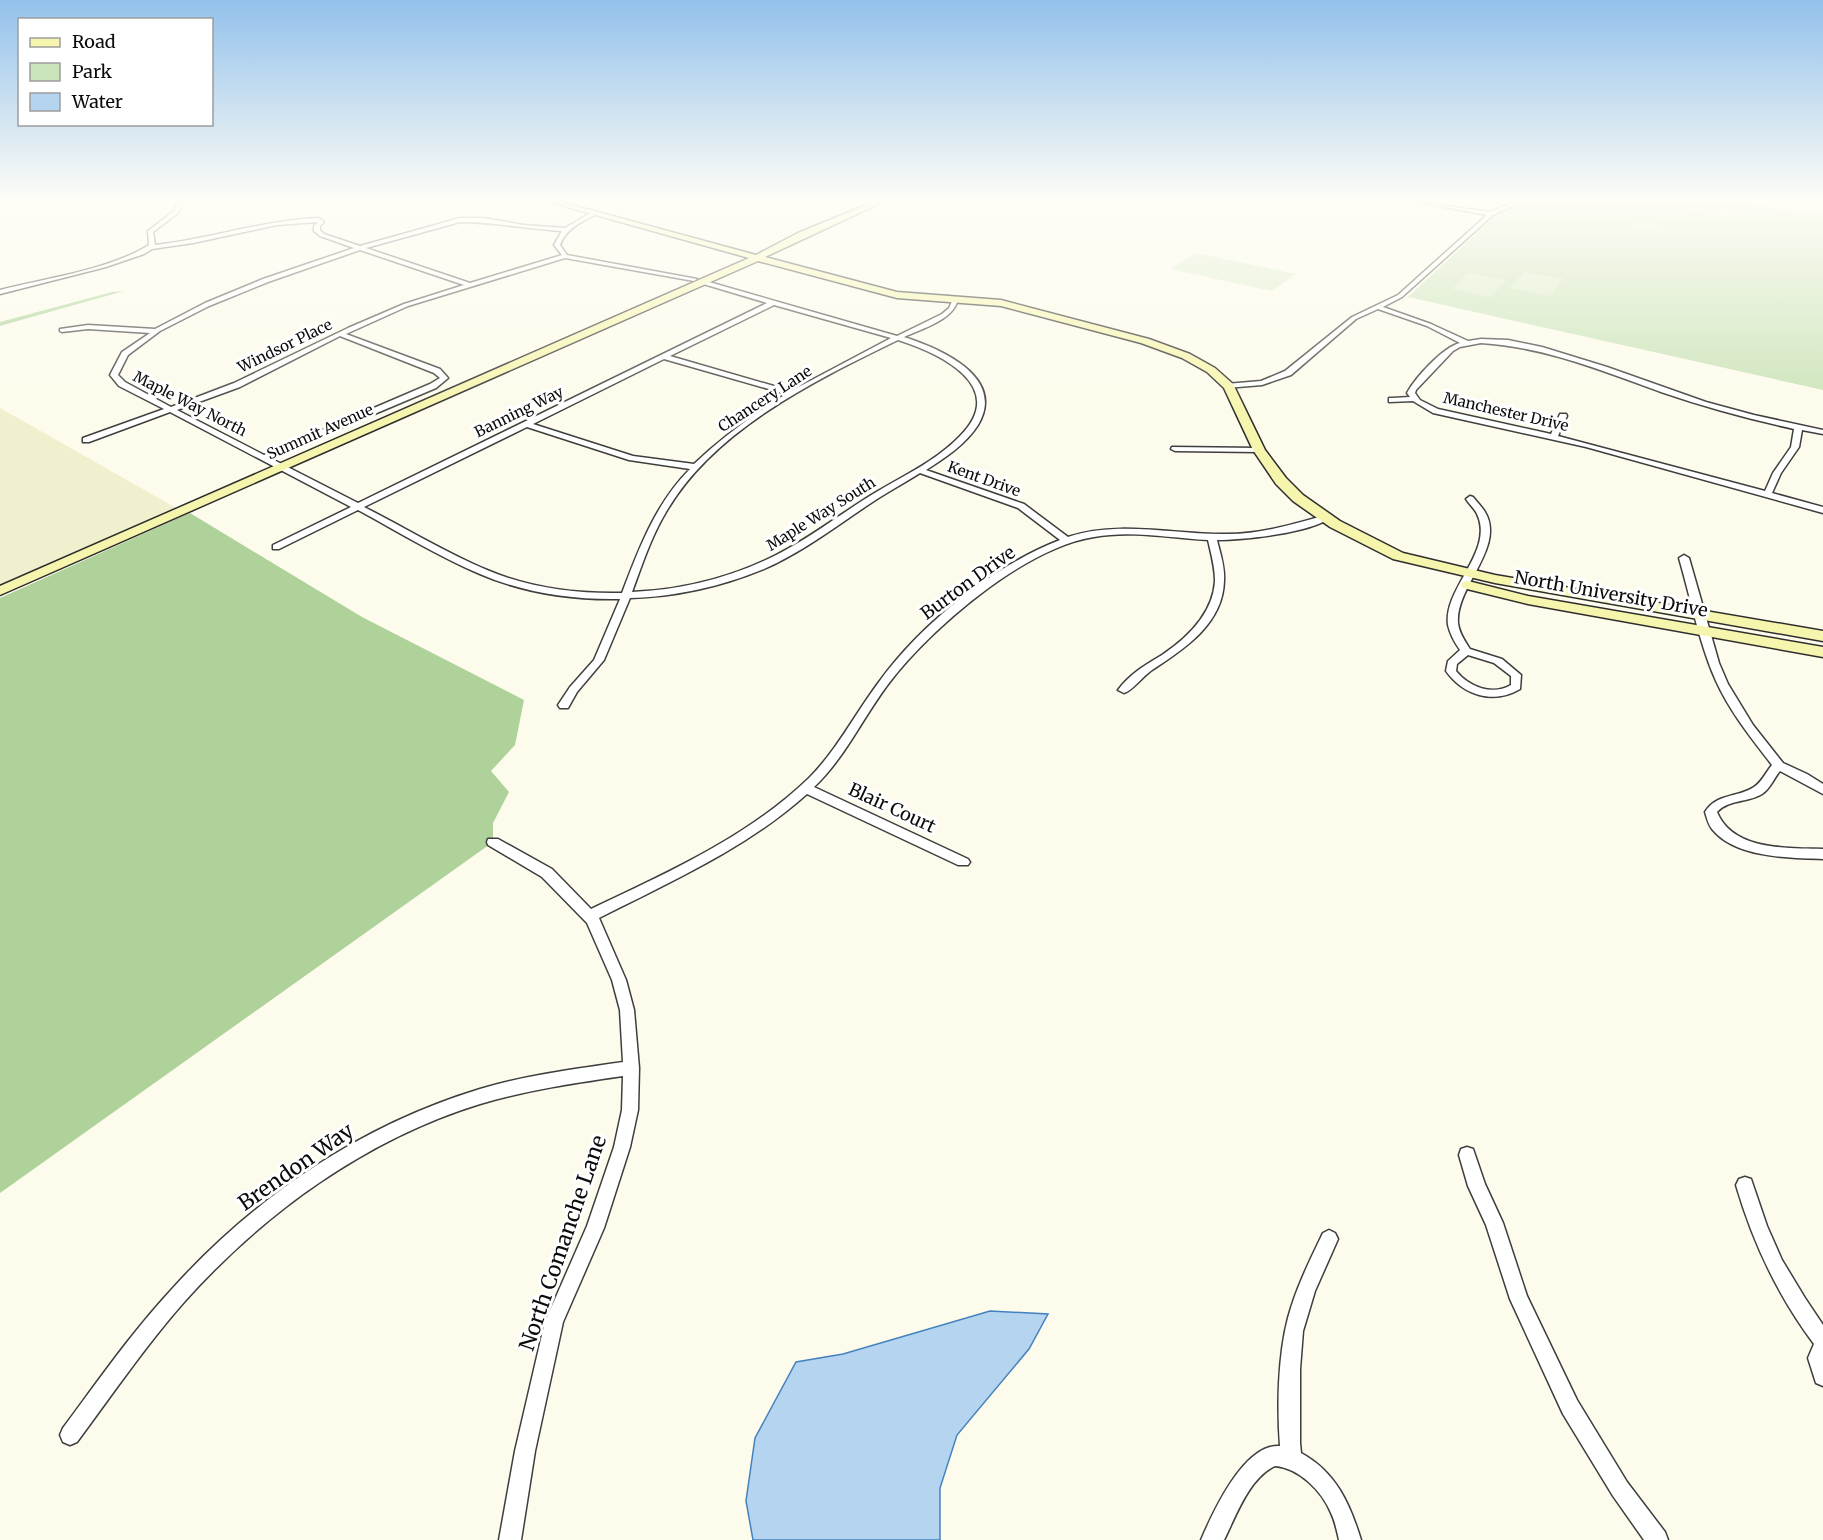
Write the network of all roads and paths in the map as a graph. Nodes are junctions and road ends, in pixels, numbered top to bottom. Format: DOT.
graph roads {
  1 [pos="70,274"];
  2 [pos="282,274"];
  3 [pos="436,274"];
  4 [pos="506,274"];
  5 [pos="664,274"];
  6 [pos="712,274"];
  7 [pos="817,274"];
  8 [pos="1425,274"];
  9 [pos="698,280"];
  10 [pos="469,285"];
  11 [pos="0,292"];
  12 [pos="956,298"];
  13 [pos="774,302"];
  14 [pos="1378,308"];
  15 [pos="62,330"];
  16 [pos="158,331"];
  17 [pos="340,334"];
  18 [pos="897,338"];
  19 [pos="1466,343"];
  20 [pos="663,356"];
  21 [pos="1229,386"];
  22 [pos="794,394"];
  23 [pos="1414,399"];
  24 [pos="1392,400"];
  25 [pos="172,410"];
  26 [pos="1563,416"];
  27 [pos="526,423"];
  28 [pos="1798,427"];
  29 [pos="1823,432"];
  30 [pos="1554,437"];
  31 [pos="86,440"];
  32 [pos="1175,449"];
  33 [pos="1258,450"];
  34 [pos="263,458"];
  35 [pos="282,467"];
  36 [pos="695,467"];
  37 [pos="919,470"];
  38 [pos="1767,495"];
  39 [pos="1470,498"];
  40 [pos="358,507"];
  41 [pos="1823,510"];
  42 [pos="1326,518"];
  43 [pos="1212,537"];
  44 [pos="1066,540"];
  45 [pos="276,547"];
  46 [pos="1684,558"];
  47 [pos="1468,579"];
  48 [pos="0,591"];
  49 [pos="626,595"];
  50 [pos="1700,614"];
  51 [pos="1705,631"];
  52 [pos="1823,636"];
  53 [pos="1466,651"];
  54 [pos="1823,652"];
  55 [pos="1124,690"];
  56 [pos="566,700"];
  57 [pos="1779,766"];
  58 [pos="805,788"];
  59 [pos="1823,790"];
  60 [pos="493,842"];
  61 [pos="1823,854"];
  62 [pos="963,862"];
  63 [pos="589,916"];
  64 [pos="631,1068"];
  65 [pos="1467,1155"];
  66 [pos="1745,1185"];
  67 [pos="1329,1239"];
  68 [pos="1823,1340"];
  69 [pos="1823,1347"];
  70 [pos="1823,1376"];
  71 [pos="70,1435"];
  72 [pos="1292,1459"];
  73 [pos="510,1540"];
  74 [pos="1212,1540"];
  75 [pos="1350,1540"];
  76 [pos="1657,1540"];
  1 -- 11 [label="street"];
  2 -- 16 [label="street, Maple Way North"];
  3 -- 10 [label="street"];
  4 -- 10 [label="street, Windsor Place"];
  5 -- 9 [label="street, Maple Way South"];
  6 -- 9 [label="street, Summit Avenue"];
  7 -- 12 [label="street, North University Drive"];
  8 -- 14 [label="street"];
  9 -- 13 [label="street, Maple Way South"];
  9 -- 35 [label="street, Summit Avenue"];
  10 -- 17 [label="street, Windsor Place"];
  12 -- 18 [label="street, Chancery Lane"];
  12 -- 21 [label="street, North University Drive"];
  13 -- 18 [label="street, Maple Way South"];
  13 -- 20 [label="street, Banning Way"];
  14 -- 19 [label="street"];
  14 -- 21 [label="street"];
  15 -- 16 [label="street"];
  16 -- 25 [label="street, Maple Way North"];
  17 -- 25 [label="street, Windsor Place"];
  17 -- 34 [label="street"];
  18 -- 22 [label="street, Chancery Lane"];
  18 -- 37 [label="street, Maple Way South"];
  19 -- 23 [label="street, Manchester Drive"];
  19 -- 28 [label="street"];
  20 -- 22 [label="street"];
  20 -- 27 [label="street, Banning Way"];
  21 -- 33 [label="street, North University Drive"];
  22 -- 36 [label="street, Chancery Lane"];
  23 -- 24 [label="street"];
  23 -- 30 [label="street, Manchester Drive"];
  25 -- 31 [label="street, Windsor Place"];
  25 -- 34 [label="street, Maple Way North"];
  26 -- 30 [label="street"];
  27 -- 36 [label="street"];
  27 -- 40 [label="street, Banning Way"];
  28 -- 29 [label="street"];
  28 -- 38 [label="street"];
  30 -- 38 [label="street, Manchester Drive"];
  32 -- 33 [label="street"];
  33 -- 42 [label="street, North University Drive"];
  34 -- 35 [label="street, Maple Way North"];
  35 -- 40 [label="street, Maple Way South"];
  35 -- 48 [label="street, Summit Avenue"];
  36 -- 49 [label="street, Chancery Lane"];
  37 -- 44 [label="street, Kent Drive"];
  37 -- 49 [label="street, Maple Way South"];
  38 -- 41 [label="street, Manchester Drive"];
  39 -- 47 [label="street"];
  40 -- 45 [label="street, Banning Way"];
  40 -- 49 [label="street, Maple Way South"];
  42 -- 43 [label="street, Burton Drive"];
  42 -- 47 [label="street, North University Drive"];
  43 -- 44 [label="street, Burton Drive"];
  43 -- 55 [label="street"];
  44 -- 58 [label="street, Burton Drive"];
  46 -- 50 [label="street"];
  47 -- 50 [label="street, North University Drive"];
  47 -- 51 [label="street, North University Drive"];
  47 -- 53 [label="street"];
  49 -- 56 [label="street, Chancery Lane"];
  50 -- 51 [label="street"];
  50 -- 52 [label="street, North University Drive"];
  51 -- 54 [label="street, North University Drive"];
  51 -- 57 [label="street"];
  53 -- 53 [label="street"];
  57 -- 59 [label="street"];
  57 -- 61 [label="street"];
  58 -- 62 [label="street, Blair Court"];
  58 -- 63 [label="street, Burton Drive"];
  60 -- 63 [label="street, North Comanche Lane"];
  63 -- 64 [label="street, North Comanche Lane"];
  64 -- 71 [label="street, Brendon Way"];
  64 -- 73 [label="street, North Comanche Lane"];
  65 -- 76 [label="street"];
  66 -- 68 [label="street"];
  67 -- 72 [label="street"];
  69 -- 70 [label="street"];
  72 -- 74 [label="street"];
  72 -- 75 [label="street"];
}
